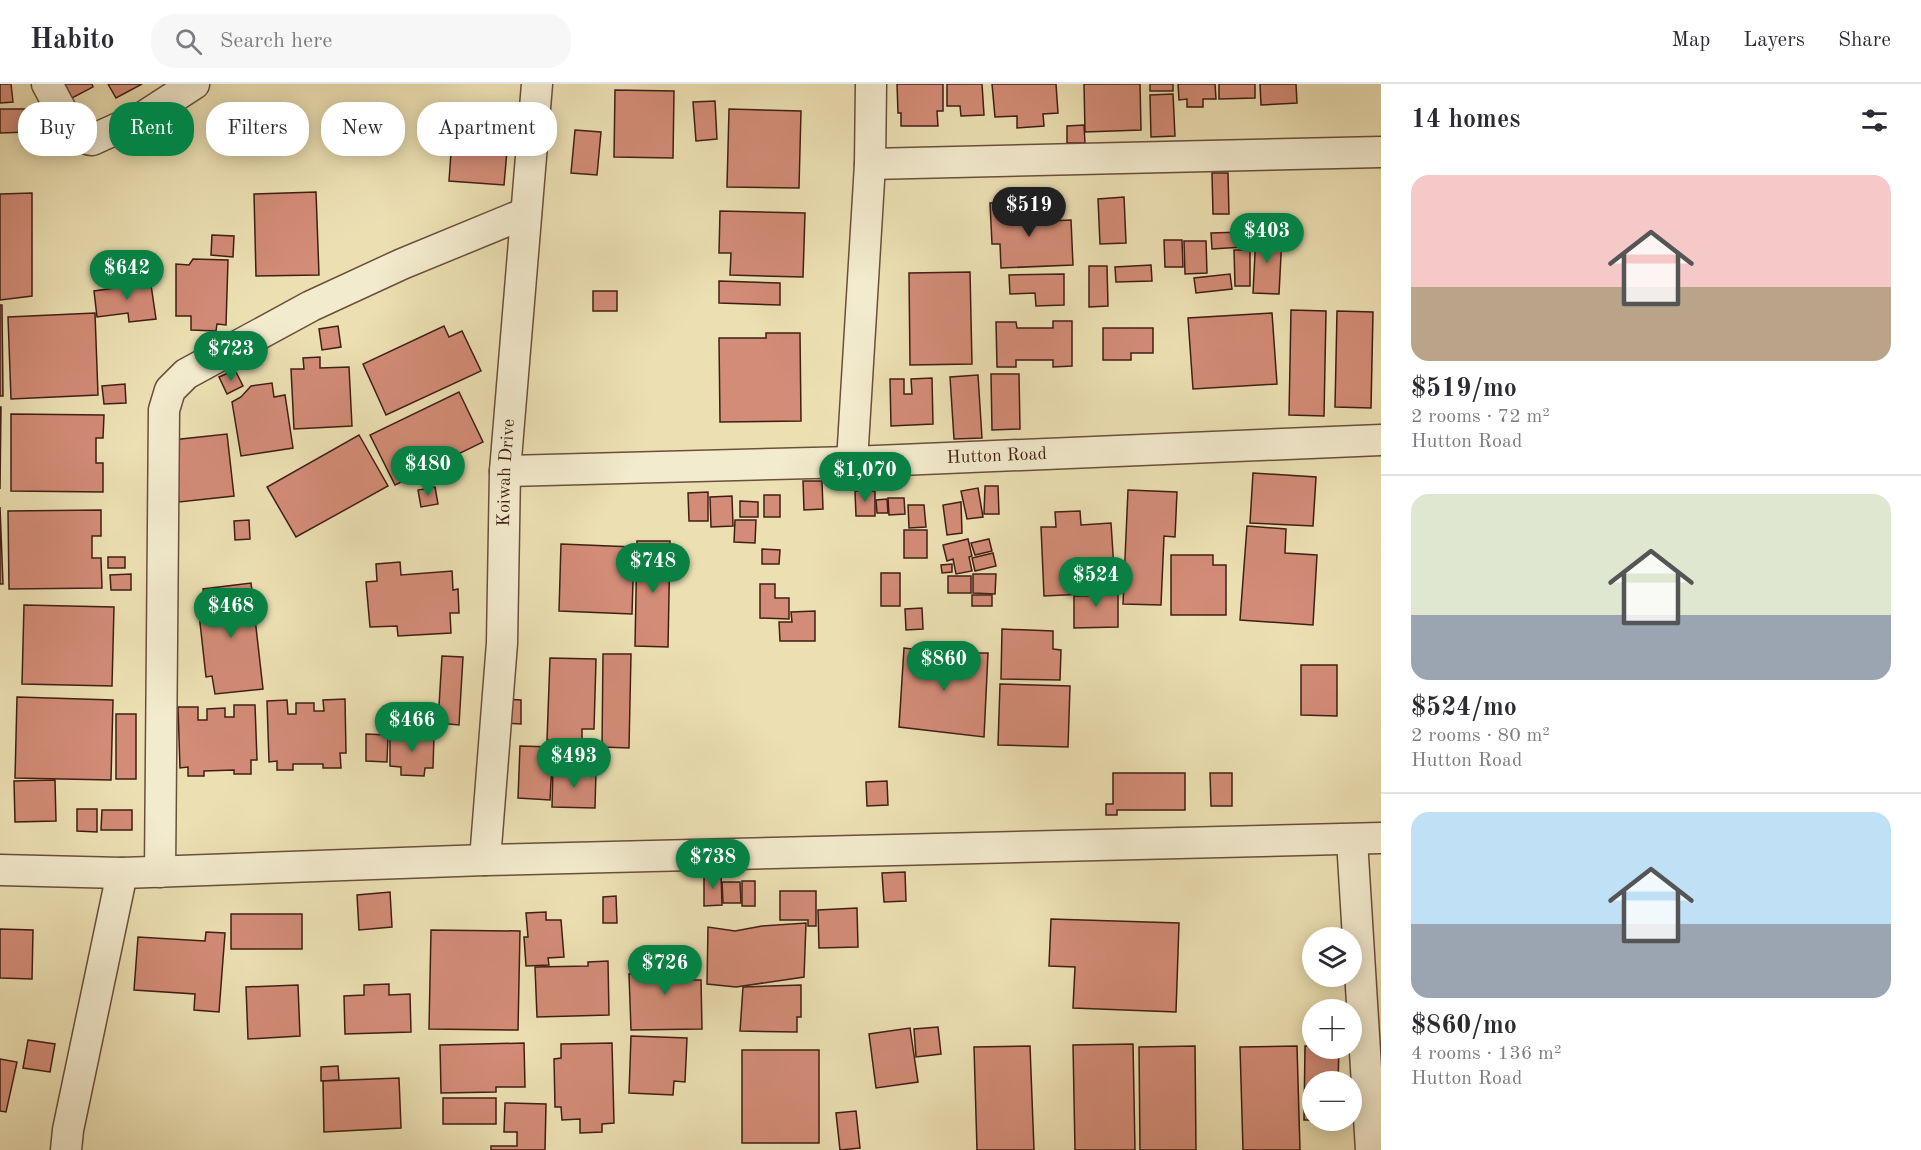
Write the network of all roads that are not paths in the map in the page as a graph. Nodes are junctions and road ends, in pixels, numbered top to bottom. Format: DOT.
graph roads {
  1 [pos="47,84"];
  2 [pos="194,84"];
  3 [pos="537,84"];
  4 [pos="871,84"];
  5 [pos="1381,152"];
  6 [pos="870,164"];
  7 [pos="526,213"];
  8 [pos="1381,440"];
  9 [pos="852,462"];
  10 [pos="505,471"];
  11 [pos="1366,839"];
  12 [pos="485,860"];
  13 [pos="0,870"];
  14 [pos="160,872"];
  15 [pos="122,873"];
  16 [pos="66,1150"];
  17 [pos="1371,1150"];
  1 -- 2 [label="street"];
  3 -- 7 [label="street, Koiwah Drive"];
  4 -- 6 [label="street"];
  5 -- 6 [label="street"];
  6 -- 9 [label="street"];
  7 -- 10 [label="street, Koiwah Drive"];
  7 -- 14 [label="street"];
  8 -- 9 [label="street, Hutton Road"];
  9 -- 10 [label="street, Hutton Road"];
  10 -- 12 [label="street, Koiwah Drive"];
  11 -- 12 [label="street"];
  11 -- 17 [label="street"];
  12 -- 14 [label="street"];
  13 -- 15 [label="street"];
  14 -- 15 [label="street"];
  15 -- 16 [label="street"];
}
